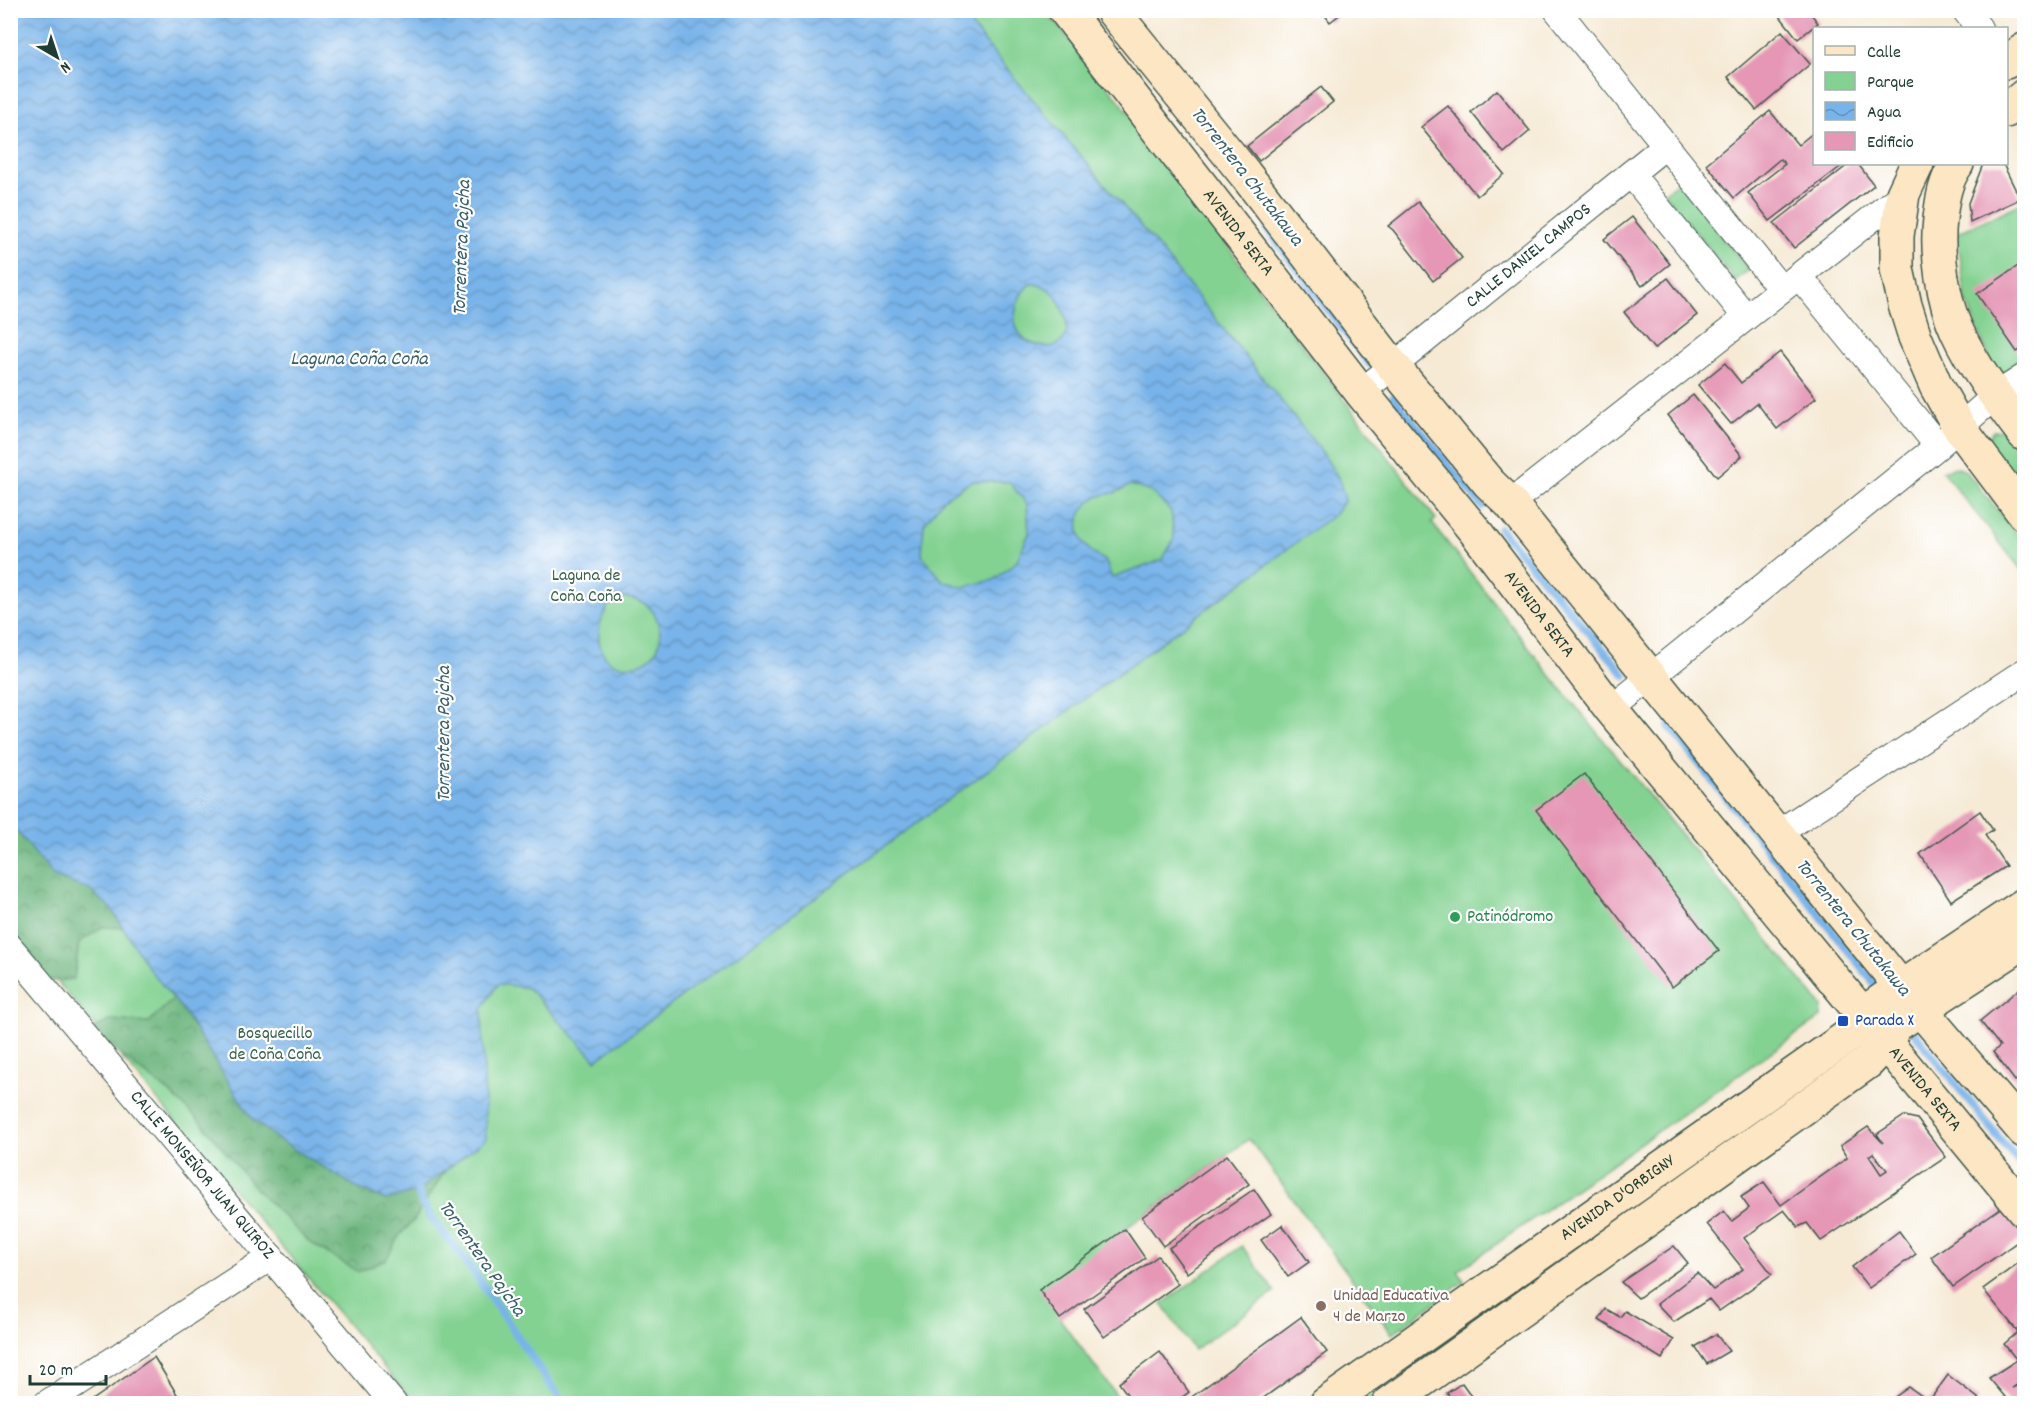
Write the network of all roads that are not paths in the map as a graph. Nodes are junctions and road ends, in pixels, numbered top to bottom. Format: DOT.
graph roads {
  1 [pos="1065,10"];
  2 [pos="1112,10"];
  3 [pos="1557,10"];
  4 [pos="1965,10"];
  5 [pos="1978,27"];
  6 [pos="2025,50"];
  7 [pos="2008,61"];
  8 [pos="2025,96"];
  9 [pos="2008,110"];
  10 [pos="1665,146"];
  11 [pos="1917,165"];
  12 [pos="1956,165"];
  13 [pos="1631,174"];
  14 [pos="1903,194"];
  15 [pos="1790,283"];
  16 [pos="1746,317"];
  17 [pos="2025,377"];
  18 [pos="1378,378"];
  19 [pos="1995,396"];
  20 [pos="2025,434"];
  21 [pos="1948,436"];
  22 [pos="1510,502"];
  23 [pos="2025,514"];
  24 [pos="2025,672"];
  25 [pos="1634,691"];
  26 [pos="1778,833"];
  27 [pos="2025,905"];
  28 [pos="2025,942"];
  29 [pos="10,947"];
  30 [pos="1895,1012"];
  31 [pos="2025,1131"];
  32 [pos="2025,1210"];
  33 [pos="271,1257"];
  34 [pos="46,1404"];
  35 [pos="394,1404"];
  36 [pos="1326,1404"];
  37 [pos="1389,1404"];
  1 -- 18 [label="main road, AVENIDA SEXTA"];
  2 -- 18 [label="main road, AVENIDA SEXTA"];
  3 -- 10 [label="street"];
  4 -- 5 [label="street"];
  6 -- 7 [label="main road"];
  8 -- 9 [label="main road"];
  10 -- 13 [label="street, CALLE DANIEL CAMPOS"];
  10 -- 15 [label="street"];
  11 -- 14 [label="main road"];
  12 -- 19 [label="main road"];
  13 -- 16 [label="street"];
  13 -- 18 [label="street, CALLE DANIEL CAMPOS"];
  14 -- 15 [label="street"];
  14 -- 21 [label="main road"];
  15 -- 16 [label="street"];
  15 -- 21 [label="street"];
  16 -- 22 [label="street"];
  17 -- 19 [label="street"];
  18 -- 22 [label="main road, AVENIDA SEXTA"];
  18 -- 25 [label="main road, AVENIDA SEXTA"];
  19 -- 20 [label="main road"];
  19 -- 21 [label="street"];
  21 -- 23 [label="main road"];
  21 -- 25 [label="street"];
  22 -- 25 [label="main road, AVENIDA SEXTA"];
  24 -- 26 [label="street"];
  25 -- 26 [label="main road, AVENIDA SEXTA"];
  25 -- 30 [label="main road, AVENIDA SEXTA"];
  26 -- 30 [label="main road, AVENIDA SEXTA"];
  27 -- 30 [label="main road"];
  28 -- 30 [label="main road"];
  29 -- 33 [label="street, CALLE MONSEÑOR JUAN QUIROZ"];
  30 -- 31 [label="main road, AVENIDA SEXTA"];
  30 -- 32 [label="main road, AVENIDA SEXTA"];
  30 -- 36 [label="main road, AVENIDA D'ORBIGNY"];
  30 -- 37 [label="main road, AVENIDA D'ORBIGNY"];
  33 -- 34 [label="street"];
  33 -- 35 [label="street, CALLE MONSEÑOR JUAN QUIROZ"];
}
